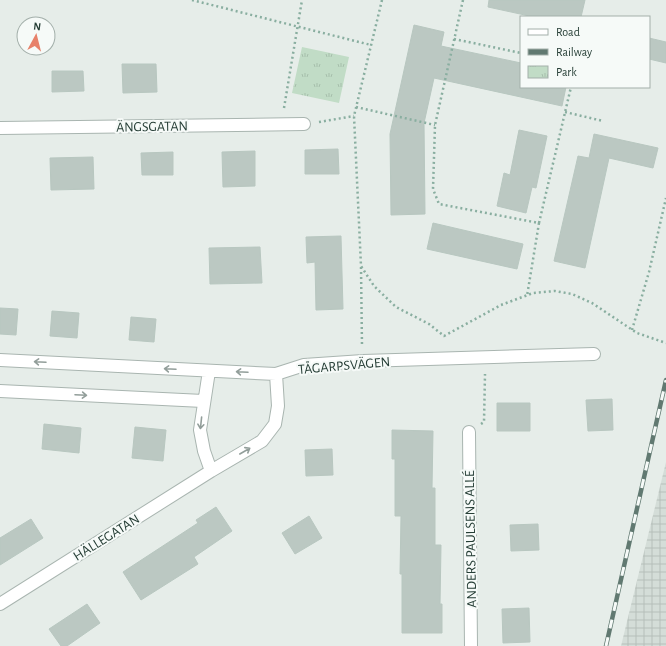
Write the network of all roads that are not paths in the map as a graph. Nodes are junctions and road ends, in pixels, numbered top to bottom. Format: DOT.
graph roads {
  1 [pos="304,124"];
  2 [pos="0,128"];
  3 [pos="594,354"];
  4 [pos="0,360"];
  5 [pos="209,371"];
  6 [pos="276,374"];
  7 [pos="0,391"];
  8 [pos="203,401"];
  9 [pos="469,432"];
  10 [pos="211,470"];
  11 [pos="0,604"];
  12 [pos="471,646"];
  1 -- 2 [label="street, ÄNGSGATAN"];
  3 -- 6 [label="street, TÅGARPSVÄGEN"];
  5 -- 4 [label="street, TÅGARPSVÄGEN, one-way"];
  6 -- 5 [label="street, TÅGARPSVÄGEN, one-way"];
  5 -- 8 [label="street"];
  10 -- 6 [label="street, HÄLLEGATAN, one-way"];
  7 -- 8 [label="street, one-way"];
  8 -- 10 [label="street, one-way"];
  9 -- 12 [label="street, ANDERS PAULSENS ALLÉ"];
  10 -- 11 [label="street, HÄLLEGATAN"];
}
